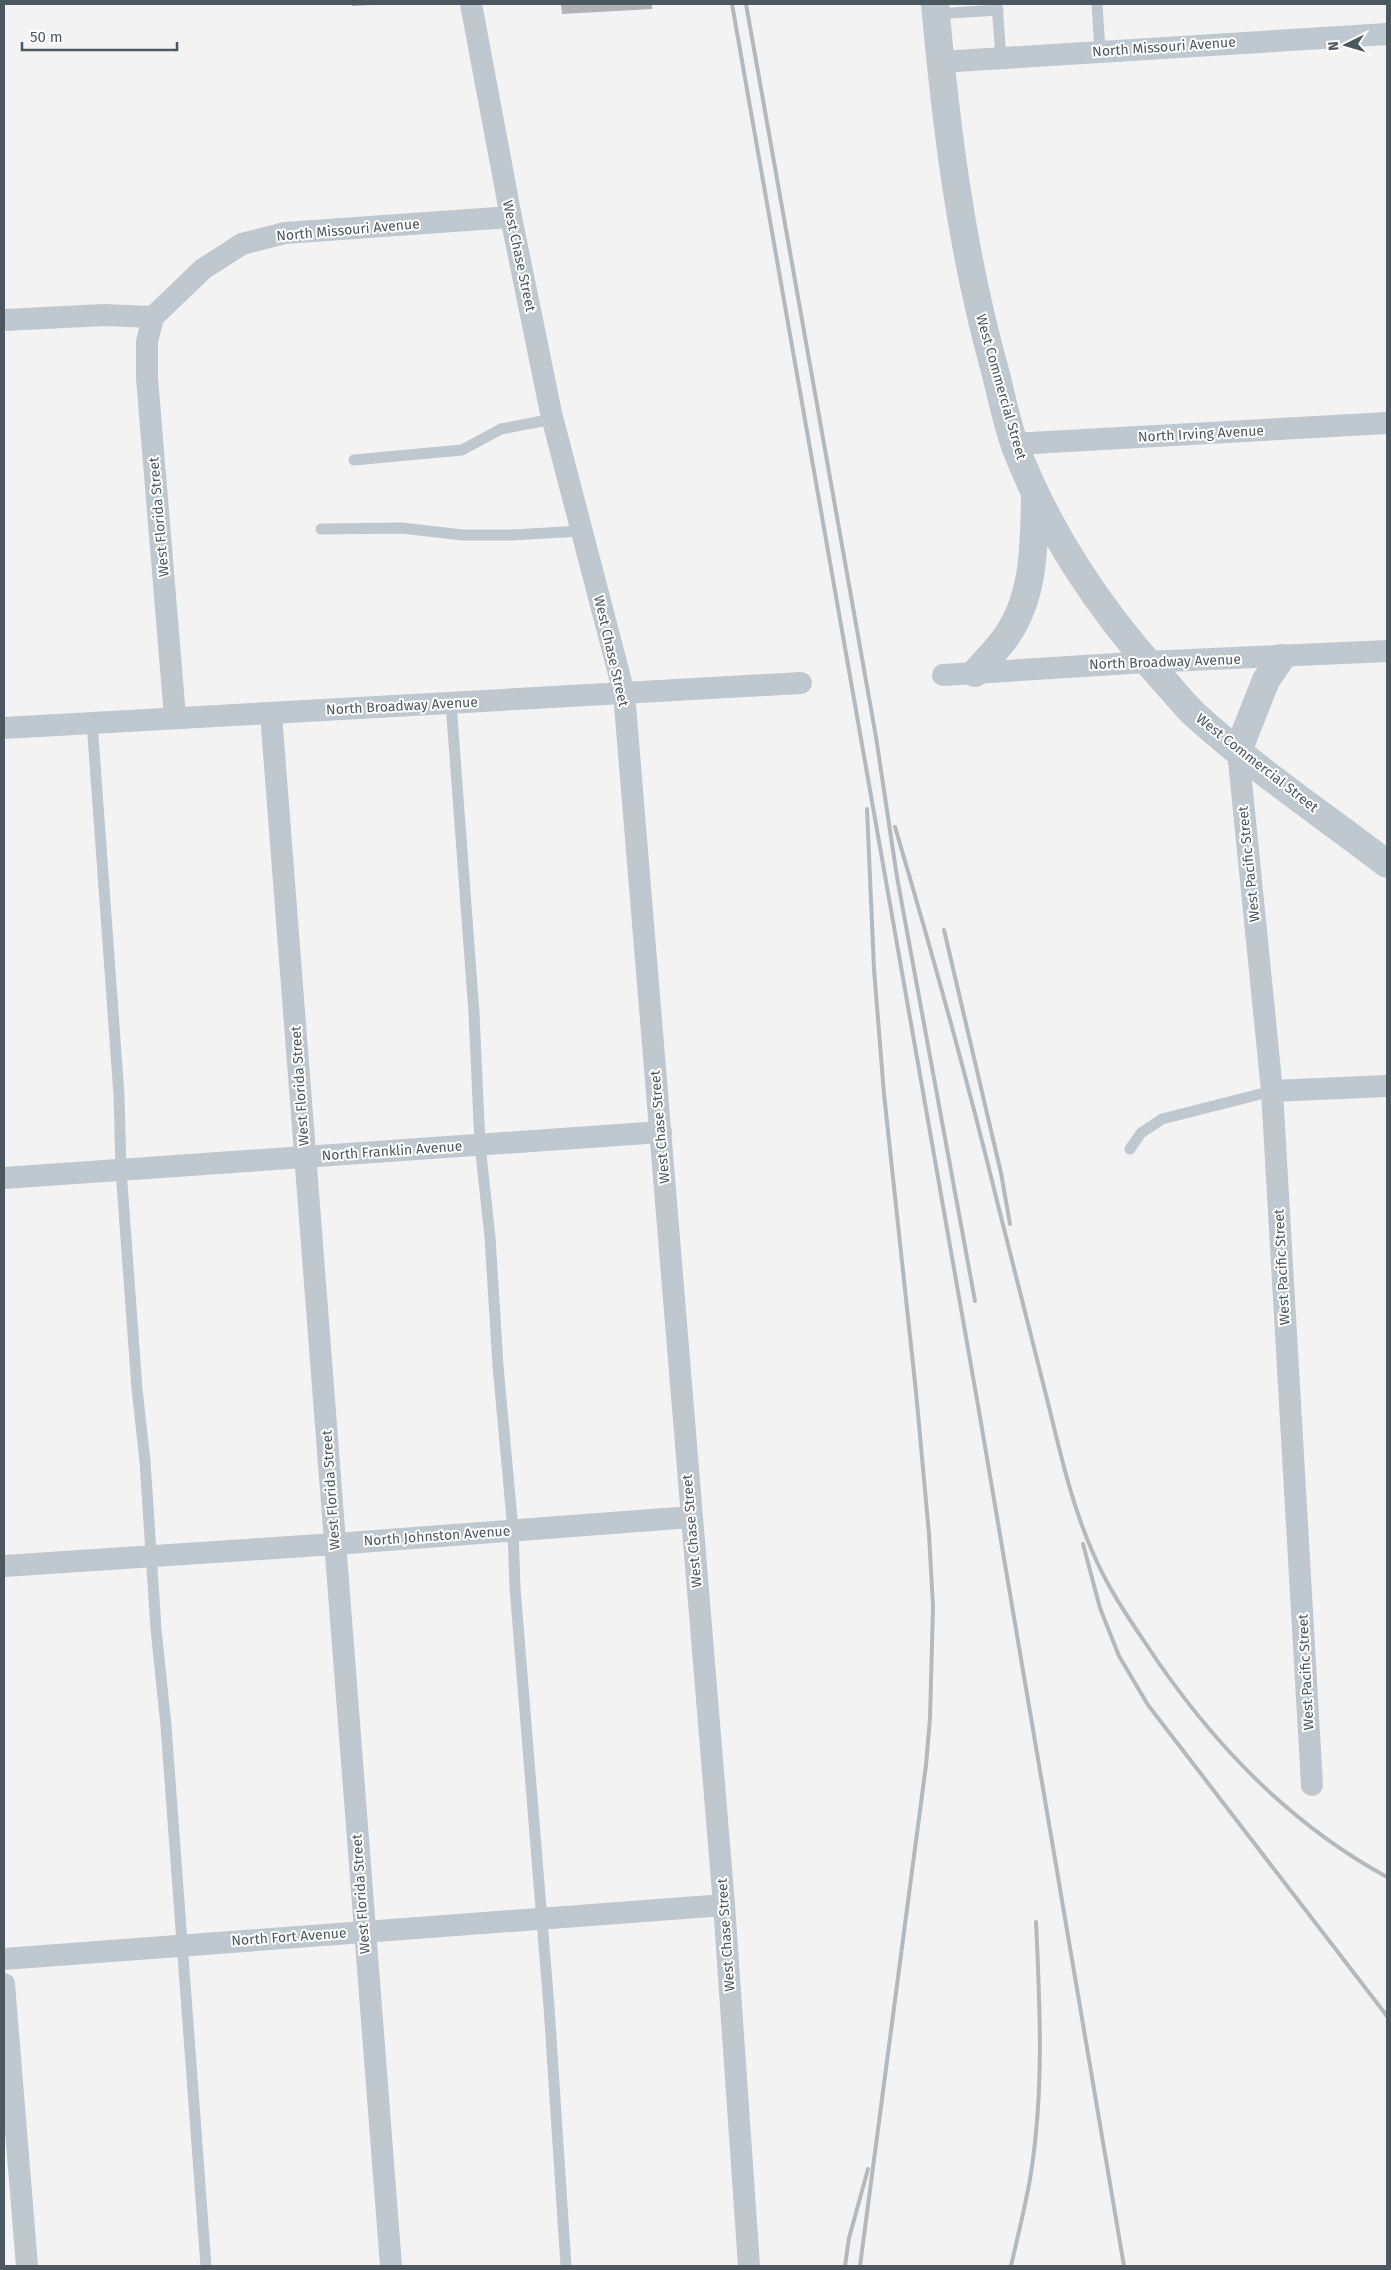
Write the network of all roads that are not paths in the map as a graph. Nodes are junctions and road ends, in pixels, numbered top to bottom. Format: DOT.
graph roads {
  1 [pos="471,4"];
  2 [pos="1097,4"];
  3 [pos="998,7"];
  4 [pos="936,9"];
  5 [pos="1387,34"];
  6 [pos="1100,52"];
  7 [pos="1001,58"];
  8 [pos="940,62"];
  9 [pos="511,217"];
  10 [pos="153,317"];
  11 [pos="4,320"];
  12 [pos="553,419"];
  13 [pos="1387,423"];
  14 [pos="1014,444"];
  15 [pos="354,460"];
  16 [pos="1035,494"];
  17 [pos="321,529"];
  18 [pos="582,531"];
  19 [pos="1387,651"];
  20 [pos="1281,658"];
  21 [pos="1147,662"];
  22 [pos="975,673"];
  23 [pos="943,675"];
  24 [pos="801,683"];
  25 [pos="624,693"];
  26 [pos="451,703"];
  27 [pos="271,714"];
  28 [pos="175,717"];
  29 [pos="92,722"];
  30 [pos="4,728"];
  31 [pos="1238,751"];
  32 [pos="1387,864"];
  33 [pos="1387,1086"];
  34 [pos="1272,1091"];
  35 [pos="661,1132"];
  36 [pos="480,1145"];
  37 [pos="1130,1149"];
  38 [pos="306,1158"];
  39 [pos="121,1170"];
  40 [pos="4,1178"];
  41 [pos="691,1517"];
  42 [pos="514,1530"];
  43 [pos="335,1544"];
  44 [pos="150,1556"];
  45 [pos="4,1566"];
  46 [pos="1312,1785"];
  47 [pos="724,1905"];
  48 [pos="542,1919"];
  49 [pos="364,1932"];
  50 [pos="183,1945"];
  51 [pos="4,1959"];
  52 [pos="4,1984"];
  53 [pos="27,2266"];
  54 [pos="206,2266"];
  55 [pos="391,2266"];
  56 [pos="566,2266"];
  57 [pos="749,2266"];
  1 -- 9 [label="street, West Chase Street"];
  2 -- 6 [label="lane"];
  3 -- 4 [label="lane"];
  3 -- 7 [label="lane"];
  4 -- 8 [label="street, West Commercial Street"];
  5 -- 6 [label="street, North Missouri Avenue"];
  6 -- 7 [label="street, North Missouri Avenue"];
  7 -- 8 [label="street, North Missouri Avenue"];
  8 -- 14 [label="street, West Commercial Street"];
  9 -- 10 [label="street, North Missouri Avenue"];
  9 -- 12 [label="street, West Chase Street"];
  10 -- 11 [label="street"];
  10 -- 28 [label="street, West Florida Street"];
  12 -- 15 [label="lane"];
  12 -- 18 [label="street, West Chase Street"];
  13 -- 14 [label="street, North Irving Avenue"];
  14 -- 16 [label="street, West Commercial Street"];
  16 -- 21 [label="street, West Commercial Street"];
  16 -- 22 [label="street"];
  17 -- 18 [label="lane"];
  18 -- 25 [label="street, West Chase Street"];
  19 -- 20 [label="street, North Broadway Avenue"];
  20 -- 21 [label="street, North Broadway Avenue"];
  20 -- 31 [label="street"];
  21 -- 22 [label="street, North Broadway Avenue"];
  21 -- 31 [label="street, West Commercial Street"];
  22 -- 23 [label="street, North Broadway Avenue"];
  24 -- 25 [label="street, North Broadway Avenue"];
  25 -- 26 [label="street, North Broadway Avenue"];
  25 -- 35 [label="street, West Chase Street"];
  26 -- 27 [label="street, North Broadway Avenue"];
  26 -- 36 [label="lane"];
  27 -- 28 [label="street, North Broadway Avenue"];
  27 -- 38 [label="street, West Florida Street"];
  28 -- 29 [label="street, North Broadway Avenue"];
  29 -- 30 [label="street, North Broadway Avenue"];
  29 -- 39 [label="lane"];
  31 -- 32 [label="street, West Commercial Street"];
  31 -- 34 [label="street, West Pacific Street"];
  33 -- 34 [label="street"];
  34 -- 37 [label="lane"];
  34 -- 46 [label="street, West Pacific Street"];
  35 -- 36 [label="street, North Franklin Avenue"];
  35 -- 41 [label="street, West Chase Street"];
  36 -- 38 [label="street, North Franklin Avenue"];
  36 -- 42 [label="lane"];
  38 -- 39 [label="street, North Franklin Avenue"];
  38 -- 43 [label="street, West Florida Street"];
  39 -- 40 [label="street, North Franklin Avenue"];
  39 -- 44 [label="lane"];
  41 -- 42 [label="street, North Johnston Avenue"];
  41 -- 47 [label="street, West Chase Street"];
  42 -- 43 [label="street, North Johnston Avenue"];
  42 -- 48 [label="lane"];
  43 -- 44 [label="street, North Johnston Avenue"];
  43 -- 49 [label="street, West Florida Street"];
  44 -- 45 [label="street, North Johnston Avenue"];
  44 -- 50 [label="lane"];
  47 -- 48 [label="street, North Fort Avenue"];
  47 -- 57 [label="street, West Chase Street"];
  48 -- 49 [label="street, North Fort Avenue"];
  48 -- 56 [label="lane"];
  49 -- 50 [label="street, North Fort Avenue"];
  49 -- 55 [label="street, West Florida Street"];
  50 -- 51 [label="street, North Fort Avenue"];
  50 -- 54 [label="lane"];
  52 -- 53 [label="street"];
}
